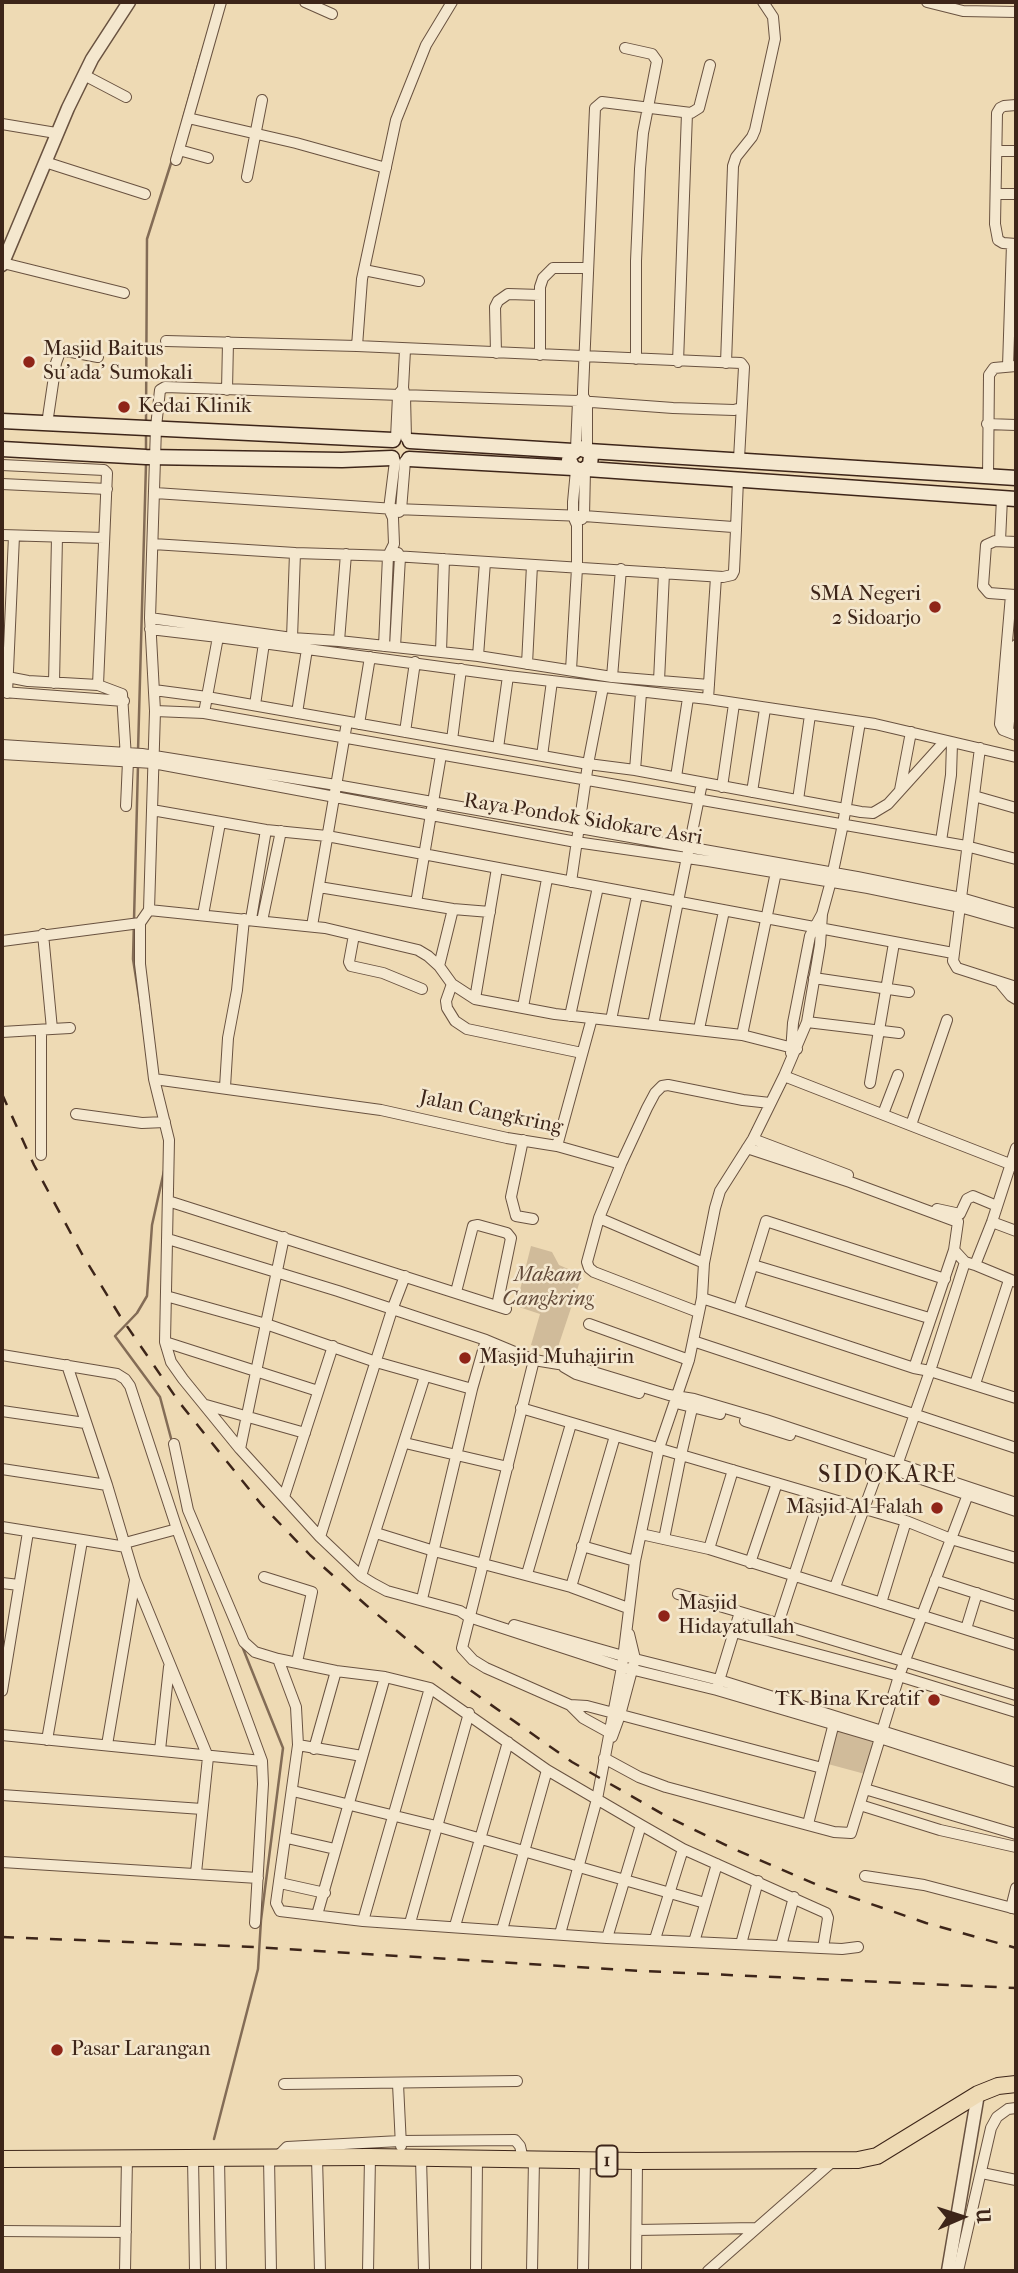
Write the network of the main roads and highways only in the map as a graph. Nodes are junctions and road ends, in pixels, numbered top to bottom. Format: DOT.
graph roads {
  1 [pos="2,421"];
  2 [pos="401,439"];
  3 [pos="2,449"];
  4 [pos="581,450"];
  5 [pos="400,460"];
  6 [pos="580,469"];
  7 [pos="893,470"];
  8 [pos="1016,478"];
  9 [pos="893,490"];
  10 [pos="1009,499"];
  11 [pos="1016,2084"];
  12 [pos="2,2159"];
  1 -- 2 [label="main road"];
  2 -- 4 [label="main road"];
  2 -- 5 [label="main road"];
  2 -- 5 [label="main road"];
  3 -- 5 [label="main road"];
  4 -- 6 [label="main road"];
  4 -- 7 [label="main road"];
  5 -- 6 [label="main road"];
  6 -- 9 [label="main road"];
  7 -- 8 [label="main road"];
  7 -- 9 [label="main road"];
  9 -- 10 [label="main road"];
  11 -- 12 [label="highway, 1"];
}
